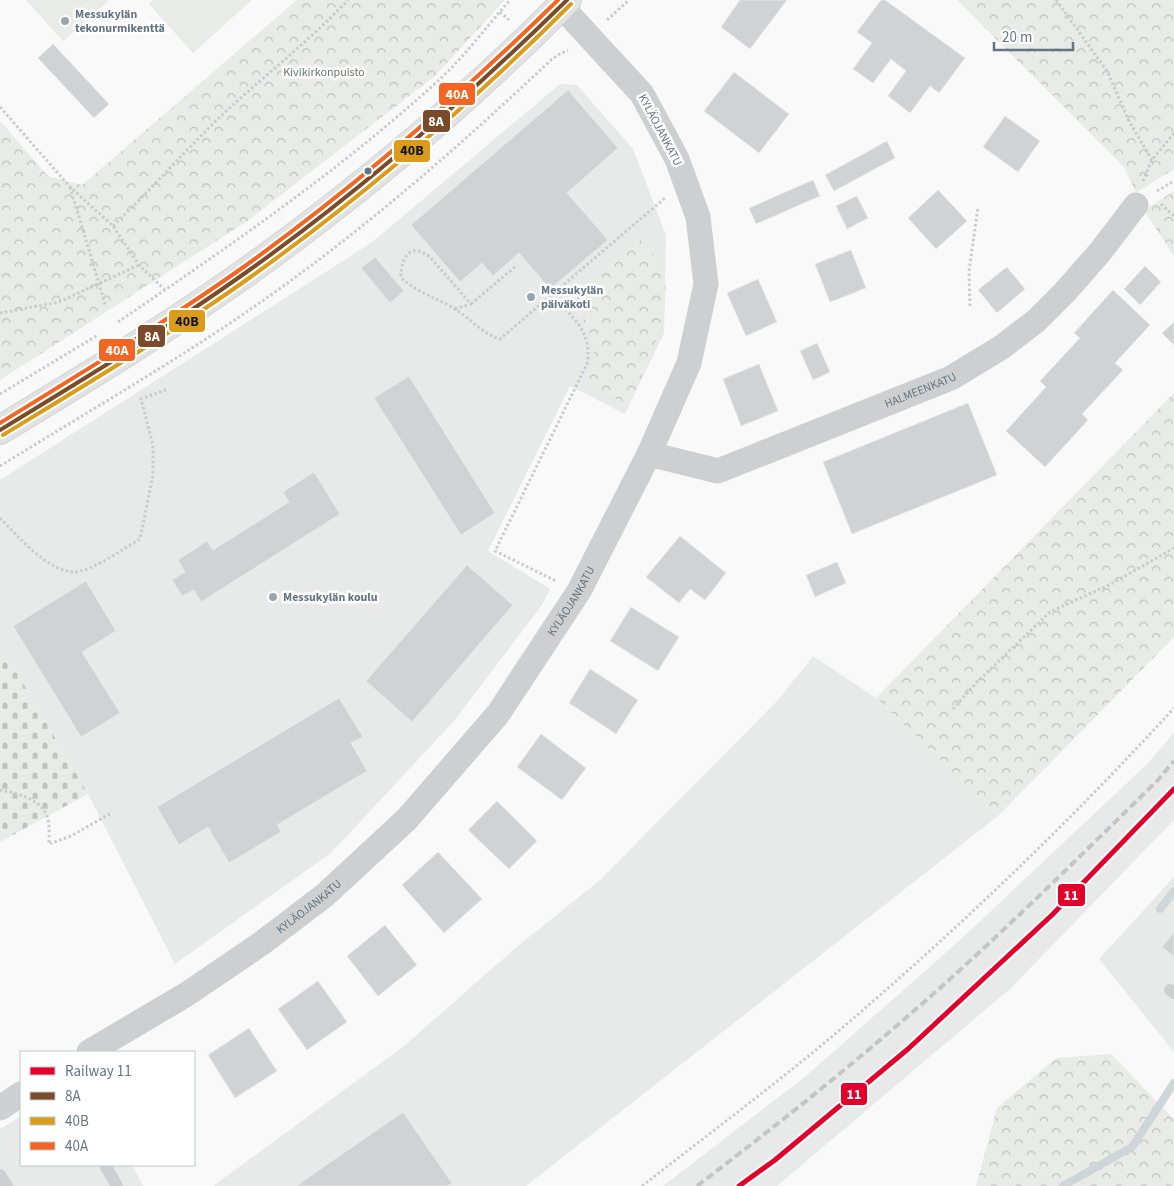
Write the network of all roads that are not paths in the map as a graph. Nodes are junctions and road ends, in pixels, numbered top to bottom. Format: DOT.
graph roads {
  1 [pos="564,3"];
  2 [pos="1136,206"];
  3 [pos="0,430"];
  4 [pos="649,454"];
  5 [pos="91,1051"];
  6 [pos="20,1095"];
  7 [pos="0,1108"];
  8 [pos="106,1166"];
  9 [pos="0,1175"];
  10 [pos="7,1186"];
  11 [pos="117,1186"];
  1 -- 3 [label="main road"];
  1 -- 4 [label="street, KYLÄOJANKATU"];
  2 -- 4 [label="street, HALMEENKATU"];
  4 -- 5 [label="street, KYLÄOJANKATU"];
  6 -- 7 [label="street"];
  8 -- 11 [label="lane"];
  9 -- 10 [label="lane"];
}
